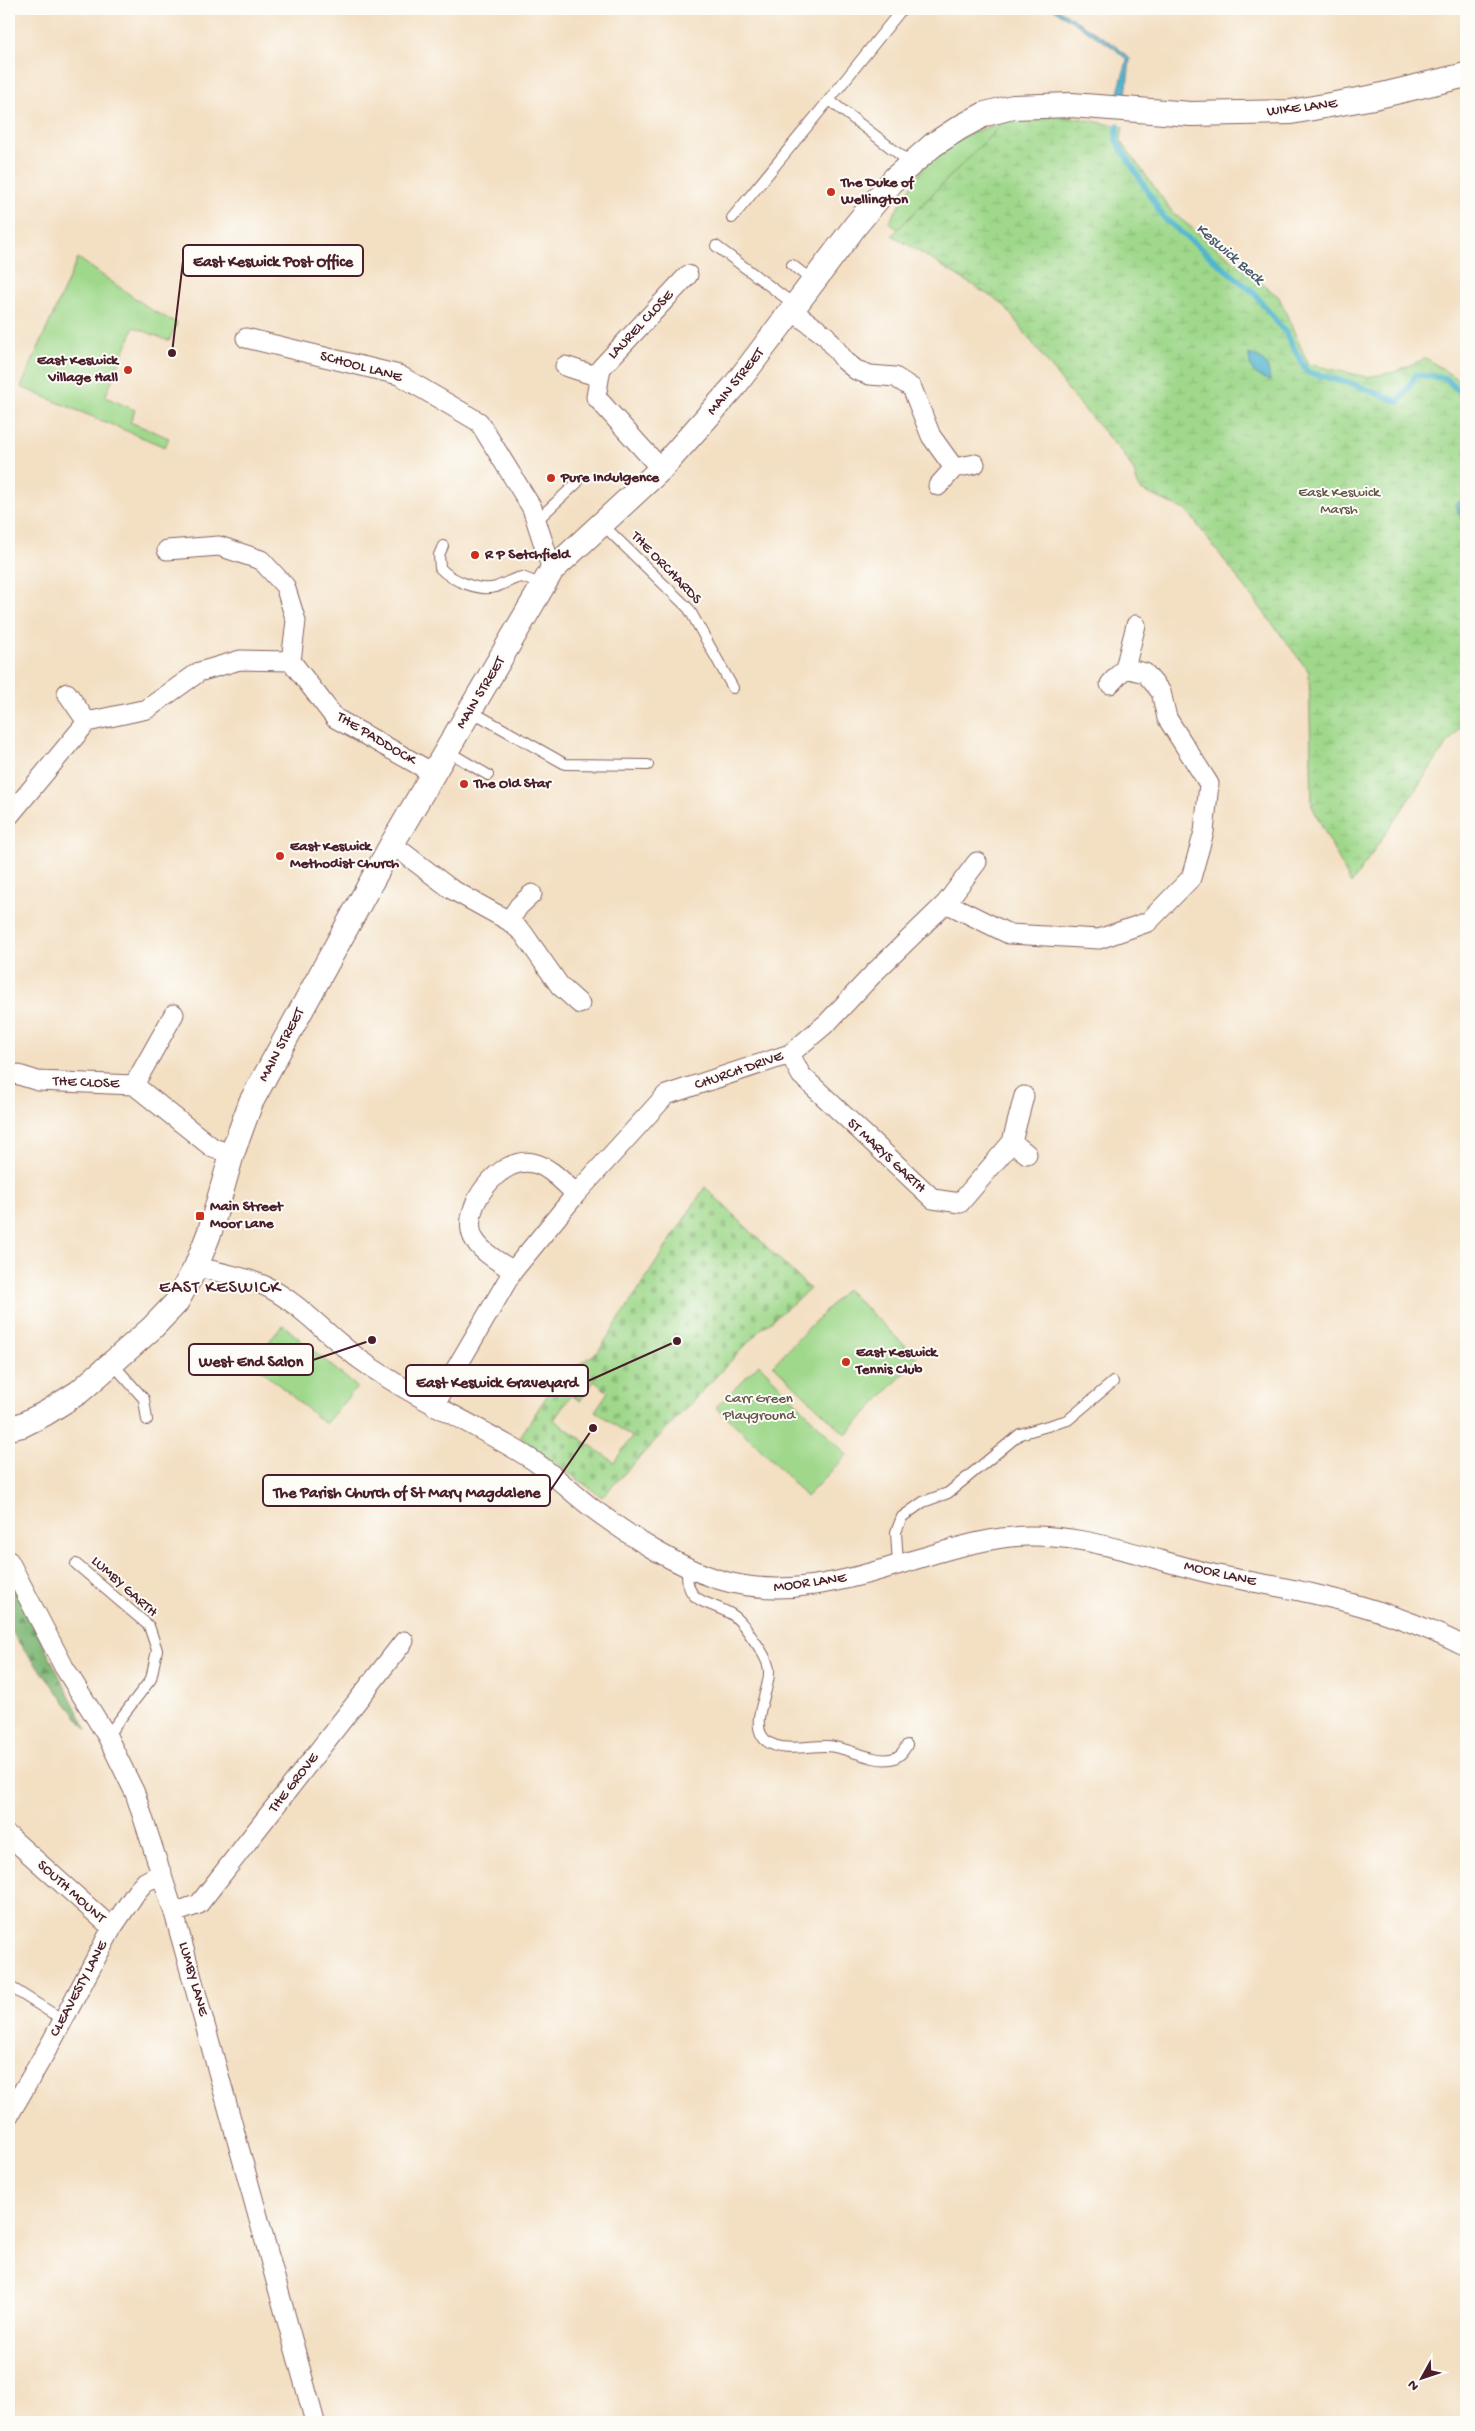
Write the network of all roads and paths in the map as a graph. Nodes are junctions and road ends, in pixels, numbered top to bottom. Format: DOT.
graph roads {
  1 [pos="902,9"];
  2 [pos="1466,75"];
  3 [pos="829,100"];
  4 [pos="1105,108"];
  5 [pos="912,164"];
  6 [pos="732,218"];
  7 [pos="716,246"];
  8 [pos="792,265"];
  9 [pos="688,275"];
  10 [pos="813,281"];
  11 [pos="793,308"];
  12 [pos="246,338"];
  13 [pos="565,366"];
  14 [pos="599,377"];
  15 [pos="975,464"];
  16 [pos="954,468"];
  17 [pos="661,469"];
  18 [pos="577,483"];
  19 [pos="938,486"];
  20 [pos="536,520"];
  21 [pos="603,525"];
  22 [pos="443,546"];
  23 [pos="167,550"];
  24 [pos="548,578"];
  25 [pos="1136,625"];
  26 [pos="291,661"];
  27 [pos="1125,668"];
  28 [pos="1110,684"];
  29 [pos="732,688"];
  30 [pos="67,693"];
  31 [pos="471,711"];
  32 [pos="87,722"];
  33 [pos="447,751"];
  34 [pos="648,765"];
  35 [pos="433,773"];
  36 [pos="488,775"];
  37 [pos="9,816"];
  38 [pos="392,844"];
  39 [pos="977,862"];
  40 [pos="532,894"];
  41 [pos="946,902"];
  42 [pos="509,921"];
  43 [pos="580,1004"];
  44 [pos="174,1014"];
  45 [pos="790,1054"];
  46 [pos="9,1072"];
  47 [pos="134,1085"];
  48 [pos="1024,1096"];
  49 [pos="1012,1142"];
  50 [pos="232,1154"];
  51 [pos="1027,1154"];
  52 [pos="576,1194"];
  53 [pos="196,1267"];
  54 [pos="513,1271"];
  55 [pos="112,1364"];
  56 [pos="1113,1382"];
  57 [pos="434,1406"];
  58 [pos="147,1420"];
  59 [pos="9,1428"];
  60 [pos="9,1561"];
  61 [pos="76,1564"];
  62 [pos="898,1564"];
  63 [pos="687,1567"];
  64 [pos="404,1641"];
  65 [pos="1466,1646"];
  66 [pos="106,1736"];
  67 [pos="907,1745"];
  68 [pos="9,1836"];
  69 [pos="162,1873"];
  70 [pos="174,1914"];
  71 [pos="112,1928"];
  72 [pos="9,1986"];
  73 [pos="63,2020"];
  74 [pos="9,2115"];
  75 [pos="315,2422"];
  1 -- 3 [label="lane"];
  2 -- 4 [label="street, WIKE LANE"];
  3 -- 5 [label="lane"];
  3 -- 6 [label="lane"];
  4 -- 5 [label="street, MAIN STREET"];
  5 -- 10 [label="street, MAIN STREET"];
  7 -- 11 [label="lane"];
  8 -- 10 [label="lane"];
  9 -- 14 [label="street, LAUREL CLOSE"];
  10 -- 11 [label="street, MAIN STREET"];
  11 -- 16 [label="street"];
  11 -- 17 [label="street, MAIN STREET"];
  12 -- 20 [label="street, SCHOOL LANE"];
  13 -- 14 [label="street, LAUREL CLOSE"];
  14 -- 17 [label="street, LAUREL CLOSE"];
  15 -- 16 [label="street"];
  16 -- 19 [label="street"];
  17 -- 21 [label="street, MAIN STREET"];
  18 -- 20 [label="lane"];
  20 -- 24 [label="street, SCHOOL LANE"];
  21 -- 24 [label="street, MAIN STREET"];
  21 -- 29 [label="lane, THE ORCHARDS"];
  22 -- 24 [label="lane"];
  23 -- 26 [label="street"];
  24 -- 31 [label="street, MAIN STREET"];
  25 -- 27 [label="street"];
  26 -- 32 [label="street"];
  26 -- 35 [label="street, THE PADDOCK"];
  27 -- 28 [label="street"];
  27 -- 41 [label="street"];
  30 -- 32 [label="street"];
  31 -- 33 [label="street, MAIN STREET"];
  31 -- 34 [label="lane"];
  32 -- 37 [label="street"];
  33 -- 35 [label="street, MAIN STREET"];
  33 -- 36 [label="lane"];
  35 -- 38 [label="street, MAIN STREET"];
  38 -- 42 [label="street"];
  38 -- 50 [label="street, MAIN STREET"];
  39 -- 41 [label="street, CHURCH DRIVE"];
  40 -- 42 [label="street"];
  41 -- 45 [label="street, CHURCH DRIVE"];
  42 -- 43 [label="street"];
  44 -- 47 [label="street"];
  45 -- 49 [label="street, ST MARYS GARTH"];
  45 -- 52 [label="street, CHURCH DRIVE"];
  46 -- 47 [label="street, THE CLOSE"];
  47 -- 50 [label="street, THE CLOSE"];
  48 -- 49 [label="street, ST MARYS GARTH"];
  49 -- 51 [label="street"];
  50 -- 53 [label="street, MAIN STREET"];
  52 -- 54 [label="street, CHURCH DRIVE"];
  52 -- 54 [label="street"];
  53 -- 55 [label="street, MAIN STREET"];
  53 -- 57 [label="street, MOOR LANE"];
  54 -- 57 [label="street, CHURCH DRIVE"];
  55 -- 58 [label="lane"];
  55 -- 59 [label="street, MAIN STREET"];
  56 -- 62 [label="lane"];
  57 -- 63 [label="street, MOOR LANE"];
  60 -- 66 [label="street, LUMBY LANE"];
  61 -- 66 [label="lane, LUMBY GARTH"];
  62 -- 63 [label="street, MOOR LANE"];
  62 -- 65 [label="street, MOOR LANE"];
  63 -- 67 [label="lane"];
  64 -- 70 [label="street, THE GROVE"];
  66 -- 69 [label="street, LUMBY LANE"];
  68 -- 71 [label="street, SOUTH MOUNT"];
  69 -- 70 [label="street, LUMBY LANE"];
  69 -- 71 [label="street, CLEAVESTY LANE"];
  70 -- 75 [label="street, LUMBY LANE"];
  71 -- 73 [label="street, CLEAVESTY LANE"];
  72 -- 73 [label="lane"];
  73 -- 74 [label="street, CLEAVESTY LANE"];
}
